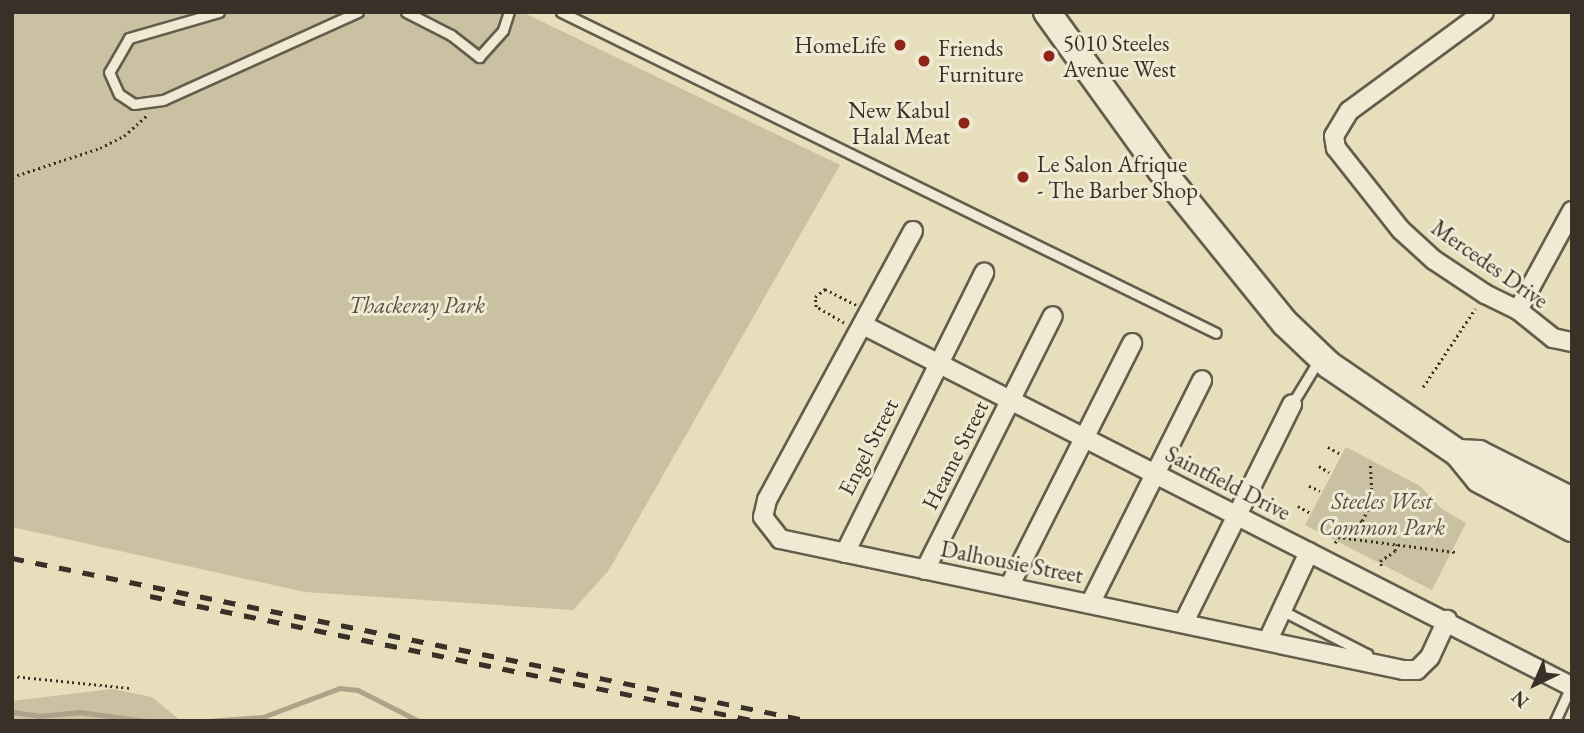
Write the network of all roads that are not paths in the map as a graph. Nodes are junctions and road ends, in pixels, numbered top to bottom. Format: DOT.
graph roads {
  1 [pos="219,12"];
  2 [pos="358,12"];
  3 [pos="406,12"];
  4 [pos="509,12"];
  5 [pos="561,12"];
  6 [pos="1047,12"];
  7 [pos="1484,12"];
  8 [pos="1572,211"];
  9 [pos="913,231"];
  10 [pos="984,273"];
  11 [pos="1518,310"];
  12 [pos="1053,316"];
  13 [pos="855,325"];
  14 [pos="1216,333"];
  15 [pos="1572,342"];
  16 [pos="1132,343"];
  17 [pos="1321,357"];
  18 [pos="938,364"];
  19 [pos="1202,380"];
  20 [pos="1011,401"];
  21 [pos="1292,404"];
  22 [pos="1085,439"];
  23 [pos="1458,453"];
  24 [pos="1156,474"];
  25 [pos="1572,501"];
  26 [pos="1236,515"];
  27 [pos="1572,528"];
  28 [pos="1309,551"];
  29 [pos="845,553"];
  30 [pos="925,569"];
  31 [pos="1010,585"];
  32 [pos="1091,602"];
  33 [pos="1281,610"];
  34 [pos="1447,620"];
  35 [pos="1184,622"];
  36 [pos="1268,640"];
  37 [pos="1368,662"];
  38 [pos="1571,685"];
  39 [pos="1555,721"];
  1 -- 2 [label="lane"];
  3 -- 4 [label="lane"];
  5 -- 14 [label="lane"];
  6 -- 17 [label="main road"];
  7 -- 11 [label="street, Mercedes Drive"];
  8 -- 11 [label="street"];
  9 -- 13 [label="street"];
  10 -- 18 [label="street, Engel Street"];
  11 -- 15 [label="street, Mercedes Drive"];
  12 -- 20 [label="street, Heame Street"];
  13 -- 18 [label="street, Saintfield Drive"];
  13 -- 29 [label="street, Dalhousie Street"];
  16 -- 22 [label="street"];
  17 -- 21 [label="lane"];
  17 -- 23 [label="main road"];
  18 -- 20 [label="street, Saintfield Drive"];
  18 -- 29 [label="street, Engel Street"];
  19 -- 24 [label="street"];
  20 -- 22 [label="street, Saintfield Drive"];
  20 -- 30 [label="street, Heame Street"];
  21 -- 26 [label="street"];
  22 -- 24 [label="street, Saintfield Drive"];
  22 -- 31 [label="street"];
  23 -- 25 [label="main road"];
  23 -- 27 [label="main road"];
  24 -- 26 [label="street, Saintfield Drive"];
  24 -- 32 [label="street"];
  26 -- 28 [label="street, Saintfield Drive"];
  26 -- 35 [label="street"];
  28 -- 33 [label="street"];
  28 -- 34 [label="street, Saintfield Drive"];
  29 -- 30 [label="street, Dalhousie Street"];
  30 -- 31 [label="street, Dalhousie Street"];
  31 -- 32 [label="street, Dalhousie Street"];
  32 -- 35 [label="street, Dalhousie Street"];
  33 -- 36 [label="street"];
  33 -- 37 [label="lane"];
  34 -- 37 [label="street, Dalhousie Street"];
  34 -- 38 [label="street, Saintfield Drive"];
  35 -- 36 [label="street, Dalhousie Street"];
  36 -- 37 [label="street, Dalhousie Street"];
  38 -- 39 [label="lane"];
}
